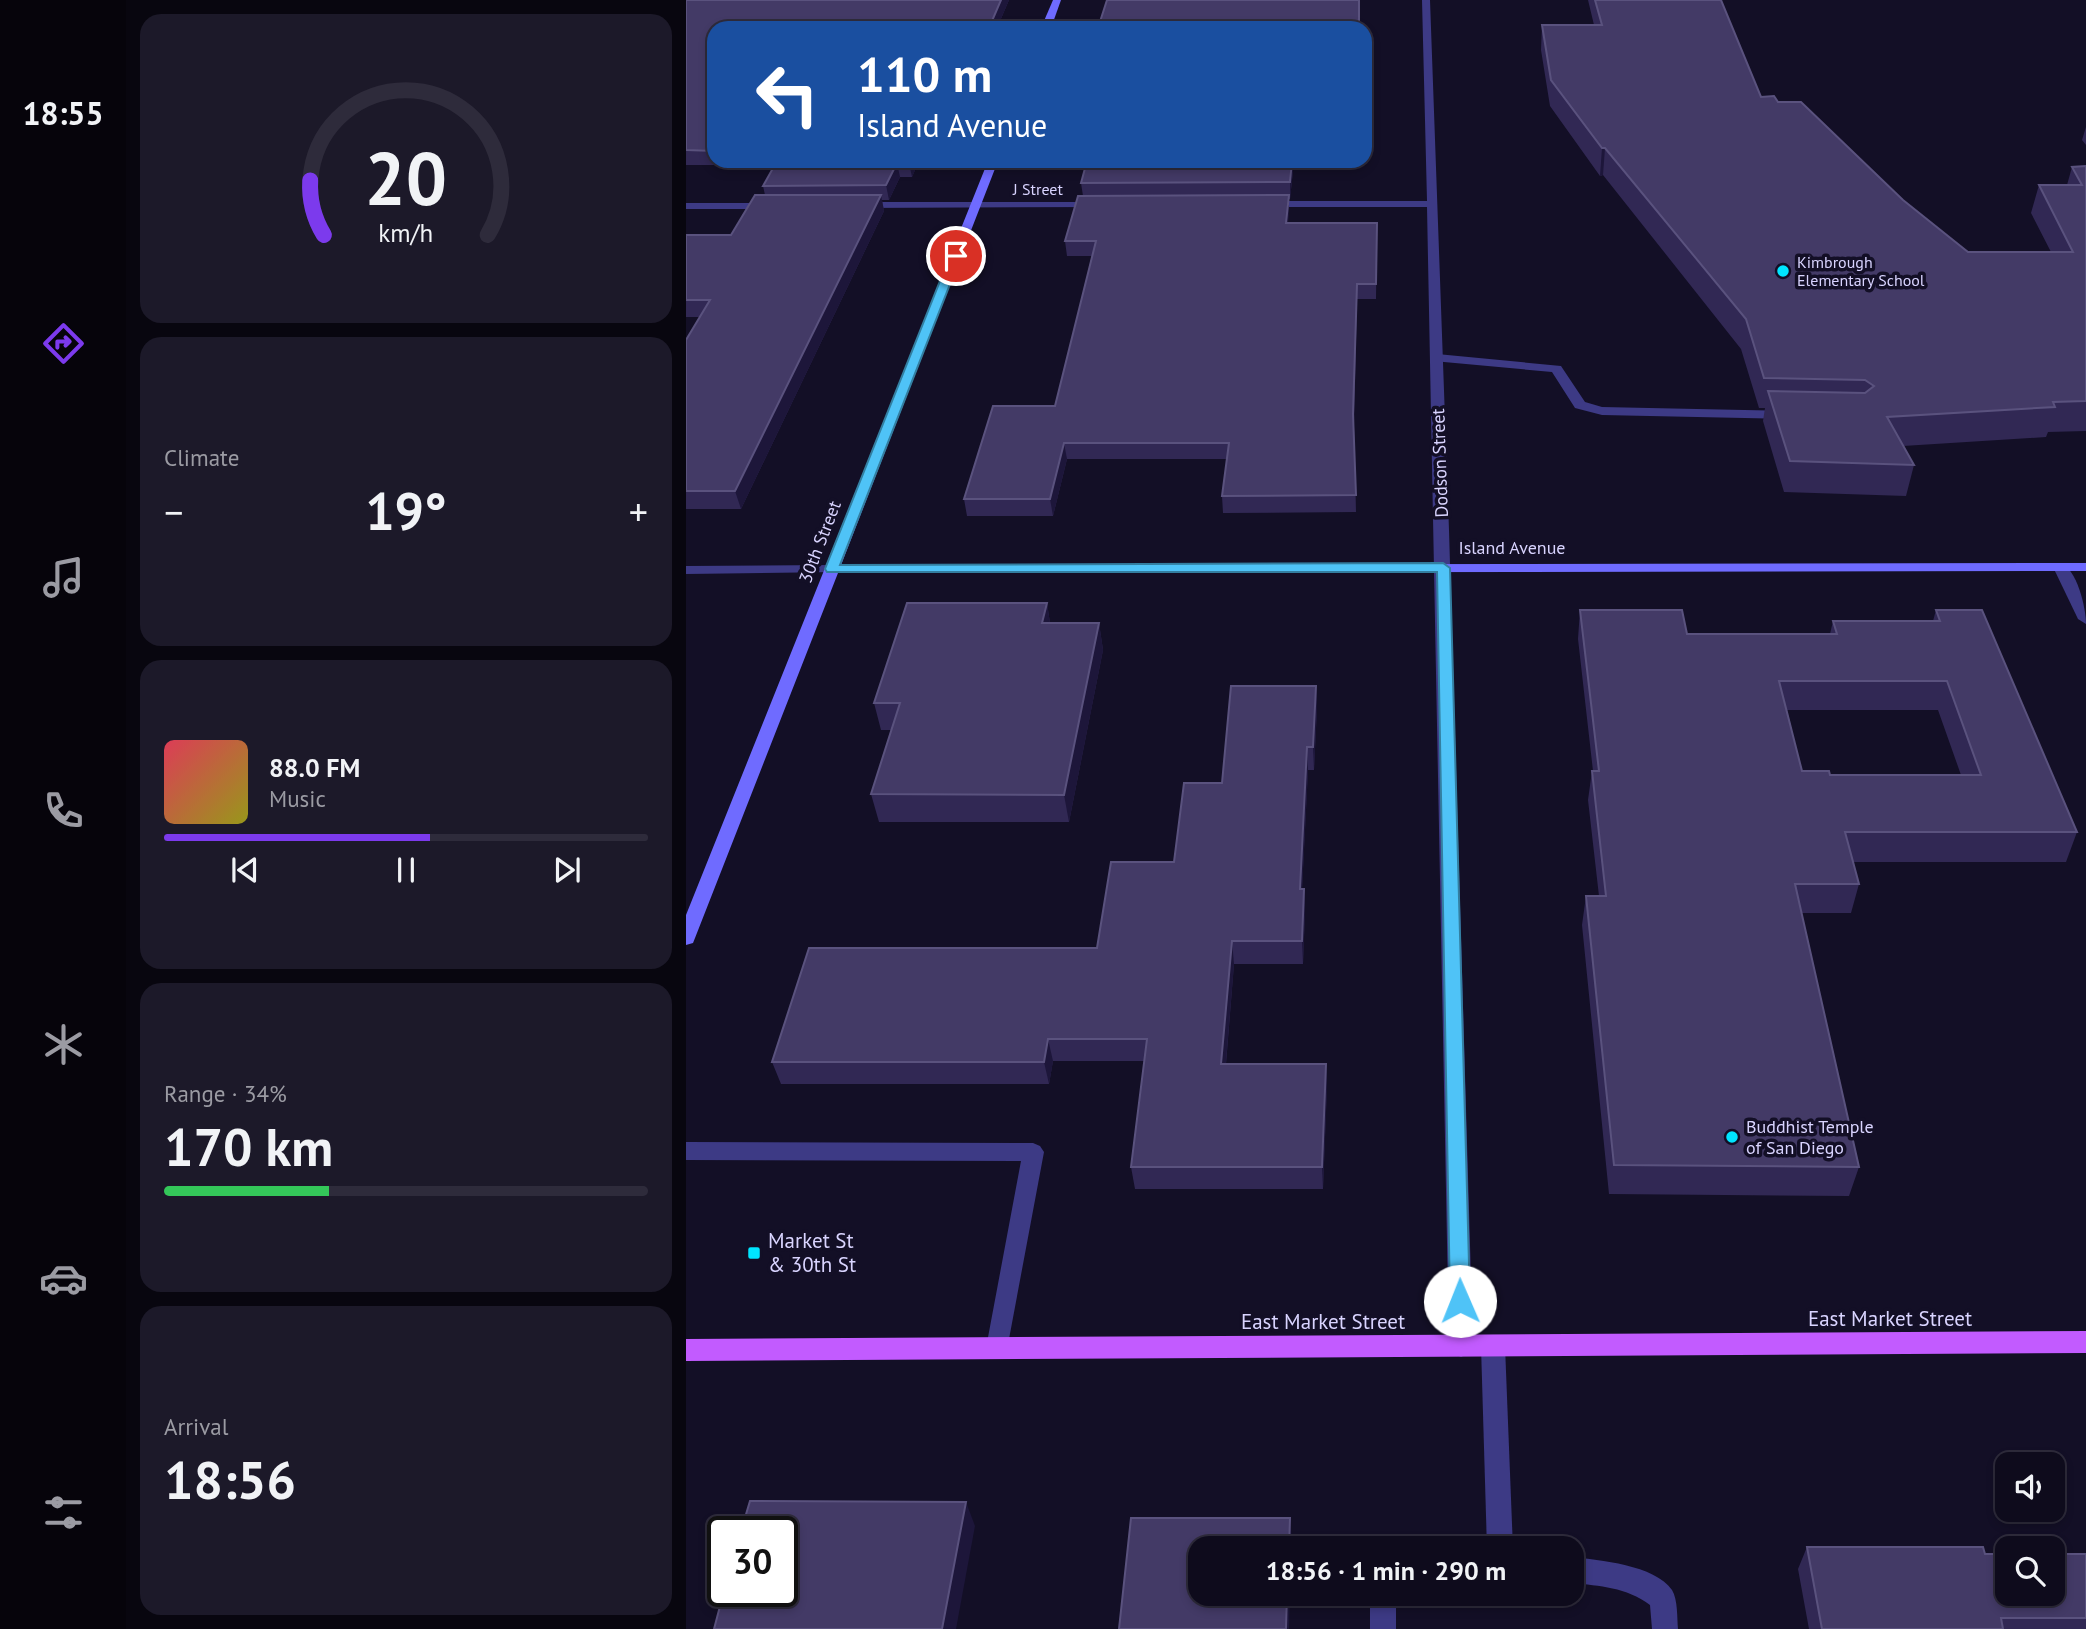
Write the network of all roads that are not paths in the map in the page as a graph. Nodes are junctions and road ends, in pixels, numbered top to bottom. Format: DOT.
graph roads {
  1 [pos="1057,0"];
  2 [pos="1426,0"];
  3 [pos="1048,21"];
  4 [pos="990,168"];
  5 [pos="1433,204"];
  6 [pos="844,205"];
  7 [pos="975,205"];
  8 [pos="1107,205"];
  9 [pos="1246,205"];
  10 [pos="686,206"];
  11 [pos="778,206"];
  12 [pos="1437,358"];
  13 [pos="1804,416"];
  14 [pos="2086,566"];
  15 [pos="2060,567"];
  16 [pos="1443,568"];
  17 [pos="832,569"];
  18 [pos="686,570"];
  19 [pos="2086,620"];
  20 [pos="686,939"];
  21 [pos="686,1152"];
  22 [pos="2086,1342"];
  23 [pos="1461,1346"];
  24 [pos="1493,1346"];
  25 [pos="998,1348"];
  26 [pos="686,1350"];
  27 [pos="1500,1536"];
  28 [pos="1584,1571"];
  29 [pos="1383,1606"];
  30 [pos="1383,1629"];
  31 [pos="1665,1629"];
  1 -- 3 [label="street"];
  2 -- 5 [label="street, Dodson Street"];
  4 -- 7 [label="street, 30th Street"];
  5 -- 9 [label="street"];
  5 -- 12 [label="street, Dodson Street"];
  6 -- 7 [label="street, J Street"];
  7 -- 8 [label="street, J Street"];
  7 -- 17 [label="street, 30th Street"];
  10 -- 11 [label="street"];
  12 -- 13 [label="street"];
  12 -- 16 [label="street, Dodson Street"];
  14 -- 15 [label="street, Island Avenue"];
  15 -- 16 [label="street, Island Avenue"];
  15 -- 19 [label="street"];
  16 -- 17 [label="street, Island Avenue"];
  16 -- 23 [label="street, Dodson Street"];
  17 -- 18 [label="street, Island Avenue"];
  17 -- 20 [label="street, 30th Street"];
  21 -- 25 [label="street"];
  22 -- 24 [label="main road, East Market Street"];
  23 -- 24 [label="main road, East Market Street"];
  23 -- 25 [label="main road, East Market Street"];
  24 -- 27 [label="street"];
  25 -- 26 [label="main road, East Market Street"];
  28 -- 31 [label="street"];
  29 -- 30 [label="street"];
}
